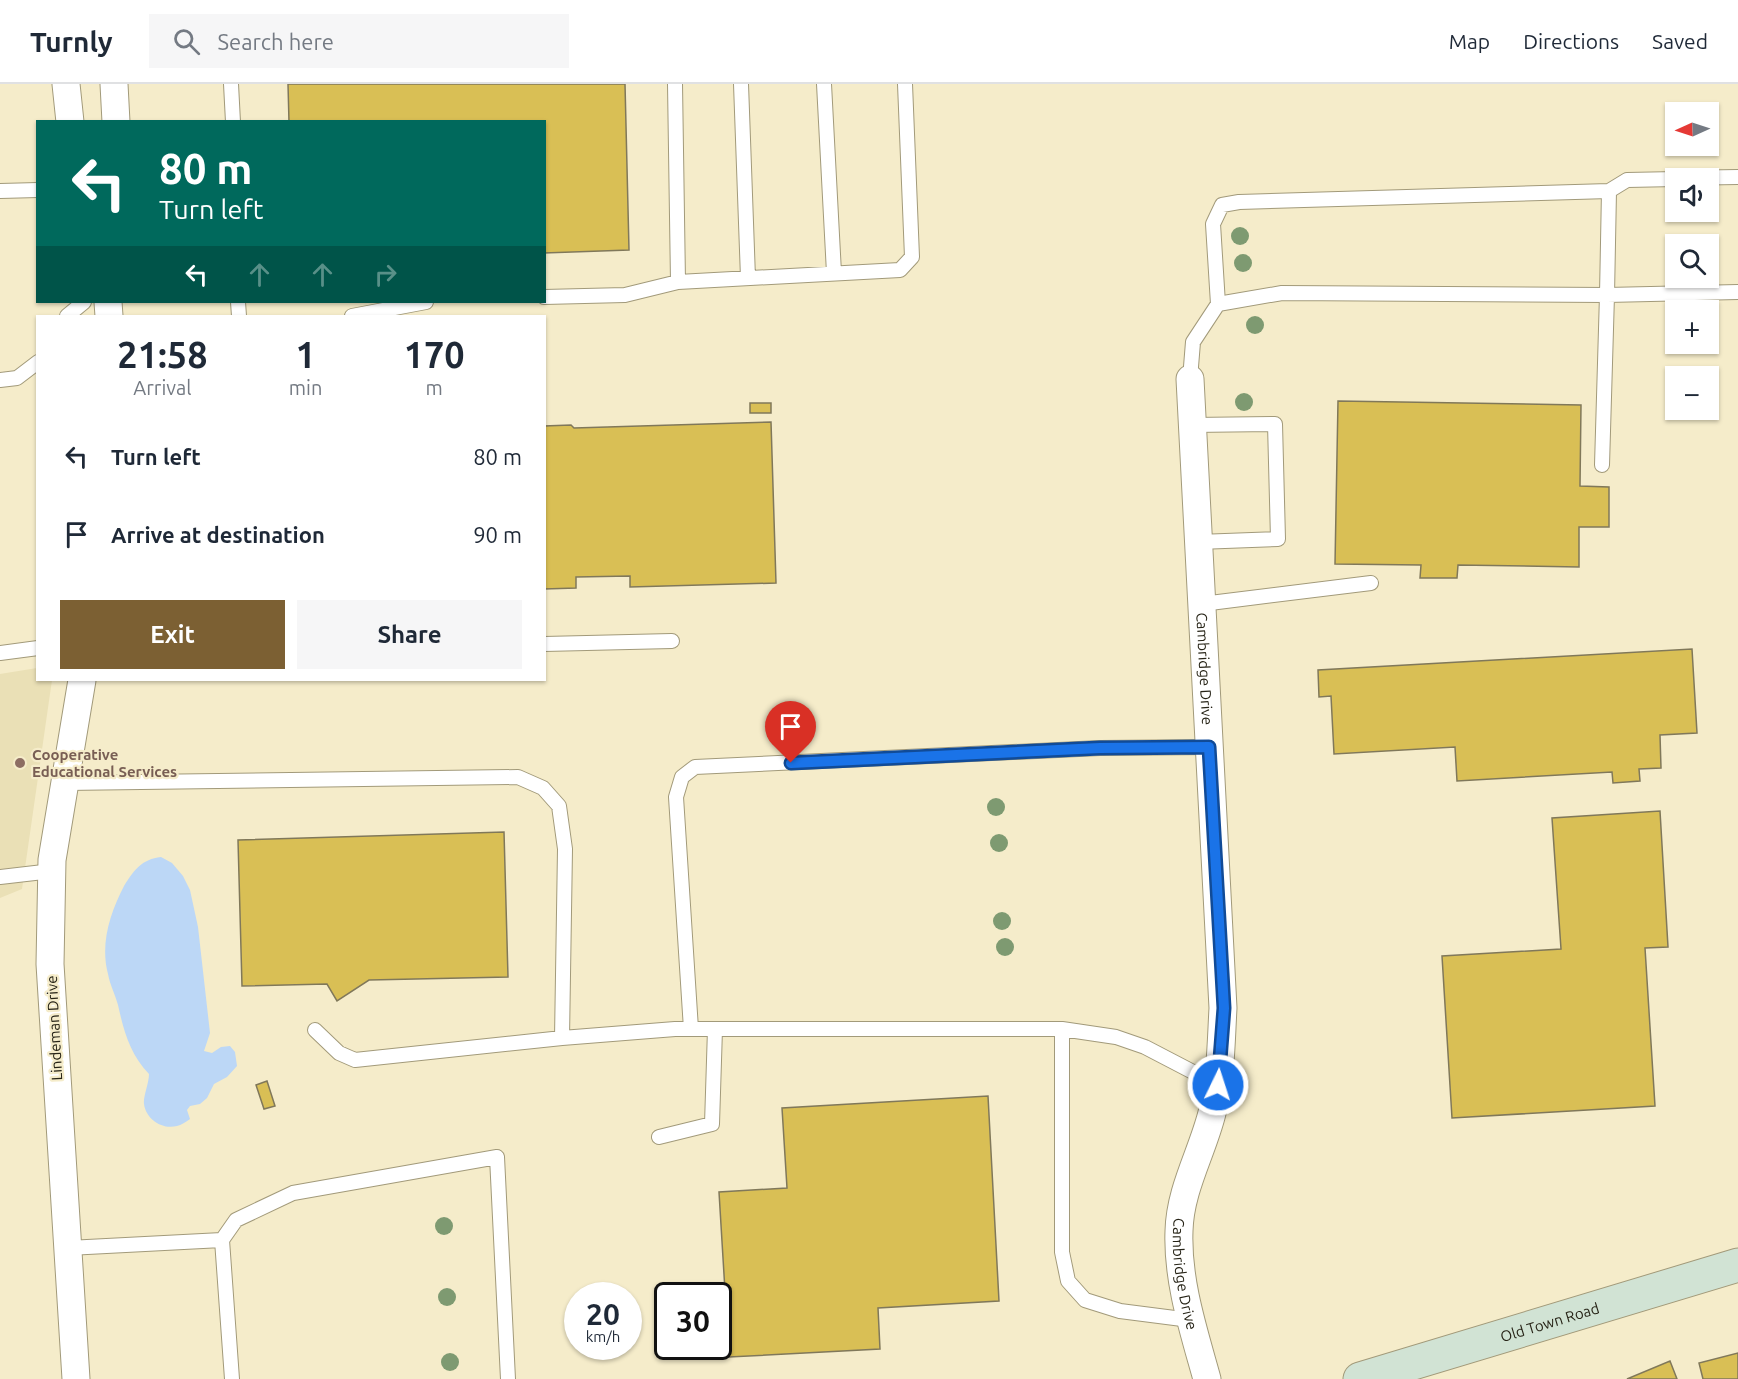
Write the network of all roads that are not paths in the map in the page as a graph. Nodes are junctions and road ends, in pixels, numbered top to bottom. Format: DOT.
graph roads {
  1 [pos="66,84"];
  2 [pos="114,84"];
  3 [pos="231,84"];
  4 [pos="675,84"];
  5 [pos="741,84"];
  6 [pos="824,84"];
  7 [pos="905,84"];
  8 [pos="70,120"];
  9 [pos="116,120"];
  10 [pos="232,120"];
  11 [pos="1719,177"];
  12 [pos="1738,177"];
  13 [pos="1665,178"];
  14 [pos="0,190"];
  15 [pos="36,190"];
  16 [pos="1609,191"];
  17 [pos="834,273"];
  18 [pos="748,278"];
  19 [pos="678,282"];
  20 [pos="1738,292"];
  21 [pos="1607,295"];
  22 [pos="546,297"];
  23 [pos="83,303"];
  24 [pos="421,303"];
  25 [pos="1218,304"];
  26 [pos="68,315"];
  27 [pos="357,315"];
  28 [pos="36,364"];
  29 [pos="1190,379"];
  30 [pos="0,380"];
  31 [pos="1192,425"];
  32 [pos="1602,465"];
  33 [pos="1198,542"];
  34 [pos="1371,583"];
  35 [pos="1202,604"];
  36 [pos="672,641"];
  37 [pos="546,644"];
  38 [pos="36,648"];
  39 [pos="0,653"];
  40 [pos="82,681"];
  41 [pos="1209,747"];
  42 [pos="65,783"];
  43 [pos="52,871"];
  44 [pos="0,876"];
  45 [pos="691,1029"];
  46 [pos="715,1029"];
  47 [pos="1062,1029"];
  48 [pos="315,1030"];
  49 [pos="562,1038"];
  50 [pos="1218,1085"];
  51 [pos="659,1137"];
  52 [pos="222,1240"];
  53 [pos="68,1248"];
  54 [pos="1738,1265"];
  55 [pos="1190,1320"];
  56 [pos="76,1379"];
  57 [pos="232,1379"];
  58 [pos="508,1379"];
  59 [pos="1207,1379"];
  60 [pos="1360,1379"];
  1 -- 8 [label="street"];
  2 -- 9 [label="street"];
  3 -- 10 [label="lane"];
  4 -- 19 [label="lane"];
  5 -- 18 [label="lane"];
  6 -- 17 [label="lane"];
  7 -- 17 [label="lane"];
  11 -- 12 [label="lane"];
  13 -- 16 [label="lane"];
  14 -- 15 [label="lane"];
  16 -- 21 [label="lane"];
  16 -- 25 [label="lane"];
  17 -- 18 [label="lane"];
  18 -- 19 [label="lane"];
  19 -- 22 [label="lane"];
  20 -- 21 [label="lane"];
  21 -- 25 [label="lane"];
  21 -- 32 [label="lane"];
  23 -- 26 [label="lane"];
  24 -- 27 [label="lane"];
  25 -- 29 [label="lane"];
  28 -- 30 [label="lane"];
  29 -- 31 [label="street, Cambridge Drive"];
  31 -- 33 [label="street, Cambridge Drive"];
  31 -- 33 [label="lane"];
  33 -- 35 [label="street, Cambridge Drive"];
  34 -- 35 [label="lane"];
  35 -- 41 [label="street, Cambridge Drive"];
  36 -- 37 [label="lane"];
  38 -- 39 [label="lane"];
  40 -- 42 [label="street, Lindeman Drive"];
  41 -- 45 [label="lane"];
  41 -- 50 [label="street, Cambridge Drive"];
  42 -- 43 [label="street, Lindeman Drive"];
  42 -- 49 [label="lane"];
  43 -- 44 [label="lane"];
  43 -- 53 [label="street, Lindeman Drive"];
  45 -- 46 [label="lane"];
  45 -- 49 [label="lane"];
  46 -- 47 [label="lane"];
  46 -- 51 [label="lane"];
  47 -- 50 [label="lane"];
  47 -- 55 [label="lane"];
  48 -- 49 [label="lane"];
  50 -- 55 [label="street, Cambridge Drive"];
  52 -- 53 [label="lane"];
  52 -- 57 [label="lane"];
  52 -- 58 [label="lane"];
  53 -- 56 [label="street, Lindeman Drive"];
  54 -- 60 [label="main road, Old Town Road"];
  55 -- 59 [label="street, Cambridge Drive"];
}
